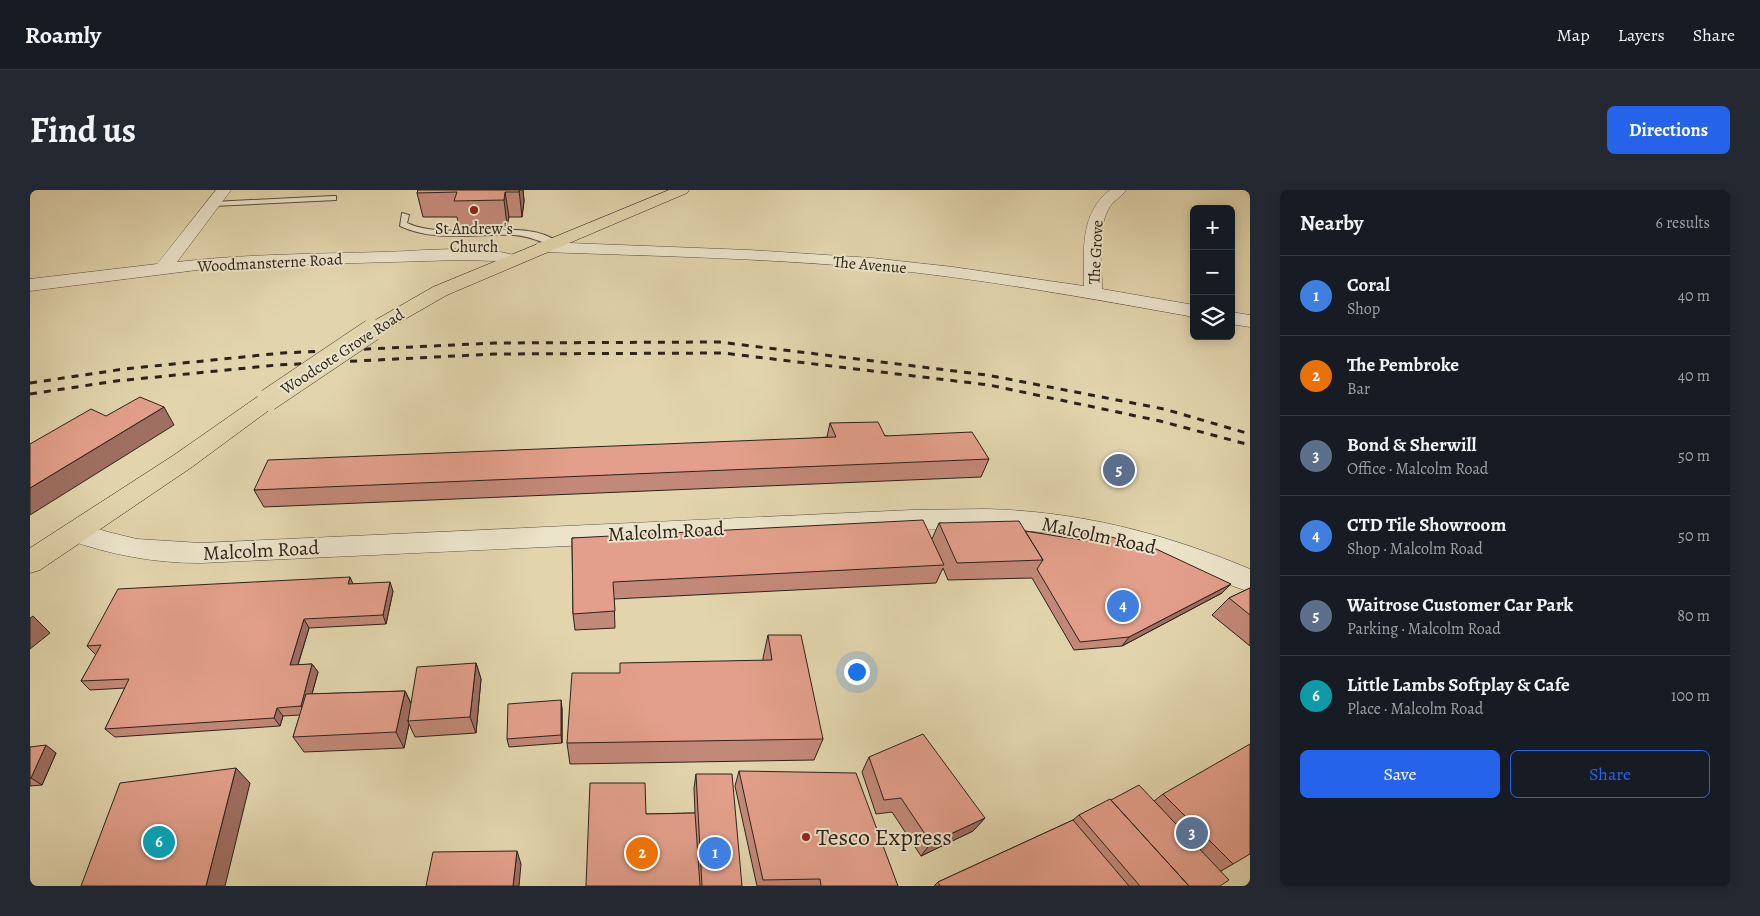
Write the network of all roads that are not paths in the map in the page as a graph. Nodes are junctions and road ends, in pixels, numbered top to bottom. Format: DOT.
graph roads {
  1 [pos="224,190"];
  2 [pos="682,190"];
  3 [pos="1119,190"];
  4 [pos="332,198"];
  5 [pos="213,204"];
  6 [pos="405,215"];
  7 [pos="549,245"];
  8 [pos="512,260"];
  9 [pos="163,269"];
  10 [pos="30,286"];
  11 [pos="1093,293"];
  12 [pos="1190,310"];
  13 [pos="1235,319"];
  14 [pos="1250,321"];
  15 [pos="76,532"];
  16 [pos="30,562"];
  17 [pos="1250,581"];
  1 -- 5 [label="street"];
  2 -- 7 [label="main road, Woodcote Grove Road"];
  3 -- 11 [label="street, The Grove"];
  4 -- 5 [label="lane"];
  5 -- 9 [label="street"];
  6 -- 7 [label="lane"];
  7 -- 8 [label="main road, Woodcote Grove Road"];
  7 -- 11 [label="street, The Avenue"];
  8 -- 9 [label="street, Woodmansterne Road"];
  8 -- 15 [label="main road, Woodcote Grove Road, bridge"];
  9 -- 10 [label="street, Woodmansterne Road"];
  11 -- 12 [label="street, The Avenue"];
  13 -- 14 [label="street"];
  15 -- 16 [label="main road, Woodcote Grove Road"];
  15 -- 17 [label="street, Malcolm Road"];
}
